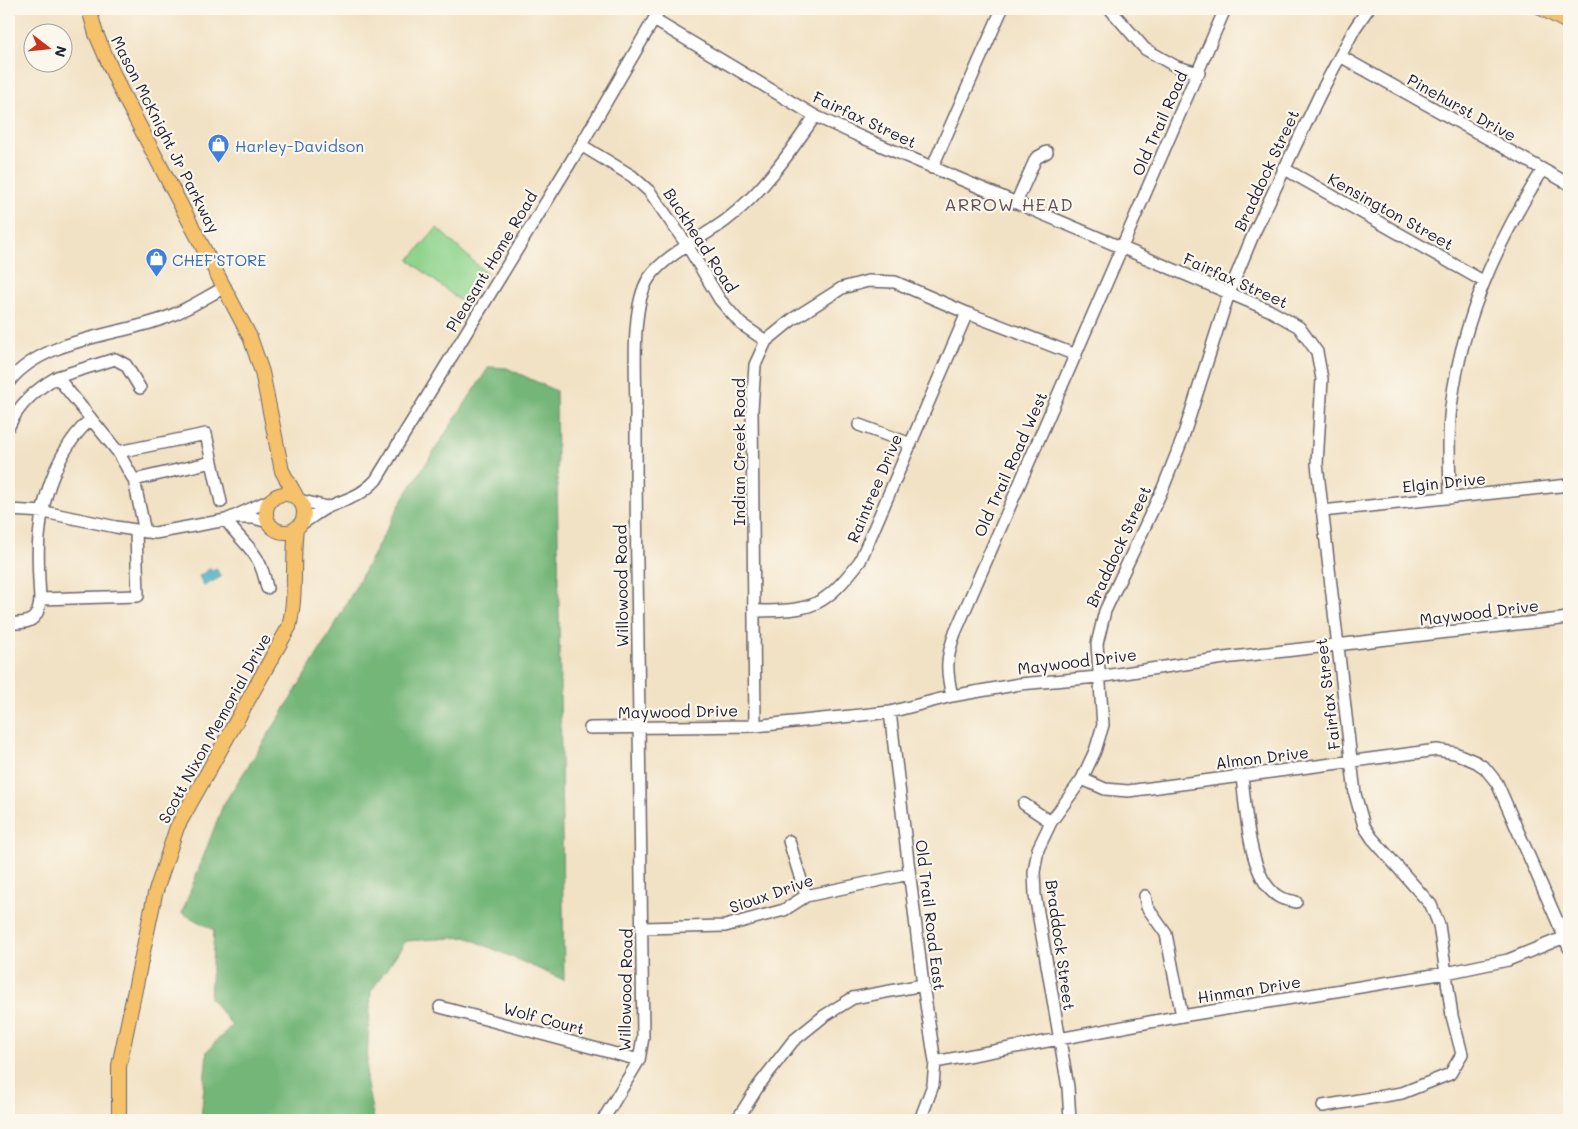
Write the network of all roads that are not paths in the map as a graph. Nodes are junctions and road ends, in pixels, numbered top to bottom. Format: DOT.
graph roads {
  1 [pos="89,9"];
  2 [pos="660,9"];
  3 [pos="1002,9"];
  4 [pos="1110,9"];
  5 [pos="1225,9"];
  6 [pos="1368,9"];
  7 [pos="1543,9"];
  8 [pos="654,20"];
  9 [pos="1569,23"];
  10 [pos="1340,56"];
  11 [pos="1199,73"];
  12 [pos="816,116"];
  13 [pos="580,145"];
  14 [pos="1046,152"];
  15 [pos="932,168"];
  16 [pos="1283,168"];
  17 [pos="1542,171"];
  18 [pos="1569,184"];
  19 [pos="1016,203"];
  20 [pos="687,245"];
  21 [pos="1122,249"];
  22 [pos="1484,281"];
  23 [pos="225,287"];
  24 [pos="1229,293"];
  25 [pos="967,313"];
  26 [pos="766,341"];
  27 [pos="1076,355"];
  28 [pos="57,378"];
  29 [pos="9,382"];
  30 [pos="140,388"];
  31 [pos="91,419"];
  32 [pos="859,425"];
  33 [pos="9,426"];
  34 [pos="911,444"];
  35 [pos="118,452"];
  36 [pos="212,462"];
  37 [pos="282,471"];
  38 [pos="134,480"];
  39 [pos="1569,486"];
  40 [pos="298,498"];
  41 [pos="1450,498"];
  42 [pos="272,499"];
  43 [pos="221,502"];
  44 [pos="327,507"];
  45 [pos="9,510"];
  46 [pos="42,511"];
  47 [pos="1322,511"];
  48 [pos="229,519"];
  49 [pos="273,526"];
  50 [pos="298,526"];
  51 [pos="140,531"];
  52 [pos="294,558"];
  53 [pos="267,588"];
  54 [pos="40,599"];
  55 [pos="755,611"];
  56 [pos="1569,618"];
  57 [pos="9,623"];
  58 [pos="1338,644"];
  59 [pos="1098,677"];
  60 [pos="952,696"];
  61 [pos="890,712"];
  62 [pos="755,726"];
  63 [pos="590,728"];
  64 [pos="640,728"];
  65 [pos="1351,762"];
  66 [pos="1242,777"];
  67 [pos="1082,779"];
  68 [pos="1024,804"];
  69 [pos="1051,822"];
  70 [pos="789,841"];
  71 [pos="909,874"];
  72 [pos="806,896"];
  73 [pos="1145,896"];
  74 [pos="1296,902"];
  75 [pos="642,928"];
  76 [pos="1567,942"];
  77 [pos="1446,973"];
  78 [pos="923,984"];
  79 [pos="440,1007"];
  80 [pos="1182,1016"];
  81 [pos="1059,1040"];
  82 [pos="639,1060"];
  83 [pos="935,1062"];
  84 [pos="1323,1106"];
  85 [pos="119,1120"];
  86 [pos="603,1120"];
  87 [pos="737,1120"];
  88 [pos="920,1120"];
  89 [pos="1070,1120"];
  1 -- 23 [label="main road, Mason McKnight Jr Parkway"];
  2 -- 8 [label="street, Pleasant Home Road"];
  3 -- 15 [label="street"];
  4 -- 11 [label="street"];
  5 -- 11 [label="street, Old Trail Road"];
  6 -- 10 [label="street, Braddock Street"];
  7 -- 9 [label="main road"];
  8 -- 12 [label="street, Fairfax Street"];
  8 -- 13 [label="street, Pleasant Home Road"];
  10 -- 16 [label="street, Braddock Street"];
  10 -- 17 [label="street, Pinehurst Drive"];
  11 -- 21 [label="street, Old Trail Road"];
  12 -- 15 [label="street, Fairfax Street"];
  12 -- 20 [label="street, Willowood Road"];
  13 -- 20 [label="street, Buckhead Road"];
  13 -- 44 [label="street, Pleasant Home Road"];
  14 -- 19 [label="street"];
  15 -- 19 [label="street, Fairfax Street"];
  16 -- 22 [label="street, Kensington Street"];
  16 -- 24 [label="street, Braddock Street"];
  17 -- 18 [label="street, Pinehurst Drive"];
  17 -- 22 [label="street"];
  19 -- 21 [label="street, Fairfax Street"];
  20 -- 26 [label="street, Buckhead Road"];
  20 -- 64 [label="street, Willowood Road"];
  21 -- 24 [label="street, Fairfax Street"];
  21 -- 27 [label="street, Old Trail Road West"];
  22 -- 41 [label="street"];
  23 -- 29 [label="street"];
  23 -- 37 [label="main road, Mason McKnight Jr Parkway"];
  24 -- 47 [label="street, Fairfax Street"];
  24 -- 59 [label="street, Braddock Street"];
  25 -- 26 [label="street, Indian Creek Road"];
  25 -- 27 [label="street, Indian Creek Road"];
  25 -- 34 [label="street, Raintree Drive"];
  26 -- 55 [label="street, Indian Creek Road"];
  27 -- 60 [label="street, Old Trail Road West"];
  28 -- 30 [label="street"];
  28 -- 31 [label="street"];
  28 -- 33 [label="street"];
  31 -- 35 [label="street"];
  31 -- 46 [label="street"];
  32 -- 34 [label="street"];
  34 -- 55 [label="street, Raintree Drive"];
  35 -- 36 [label="street"];
  35 -- 38 [label="street"];
  36 -- 38 [label="street"];
  36 -- 43 [label="street"];
  37 -- 40 [label="main road, Mason McKnight Jr Parkway"];
  37 -- 42 [label="main road, Mason McKnight Jr Parkway"];
  38 -- 51 [label="street"];
  39 -- 41 [label="street, Elgin Drive"];
  40 -- 42 [label="main road"];
  40 -- 44 [label="street"];
  40 -- 50 [label="main road"];
  41 -- 47 [label="street, Elgin Drive"];
  42 -- 48 [label="street"];
  42 -- 49 [label="main road"];
  44 -- 50 [label="street, Pleasant Home Road"];
  45 -- 46 [label="street"];
  46 -- 51 [label="street"];
  46 -- 54 [label="street"];
  47 -- 58 [label="street, Fairfax Street"];
  48 -- 49 [label="street"];
  48 -- 51 [label="street"];
  48 -- 53 [label="street"];
  49 -- 50 [label="main road"];
  49 -- 52 [label="main road"];
  50 -- 52 [label="main road, Scott Nixon Memorial Drive"];
  51 -- 54 [label="street"];
  52 -- 85 [label="main road, Scott Nixon Memorial Drive"];
  54 -- 57 [label="street"];
  55 -- 62 [label="street, Indian Creek Road"];
  56 -- 58 [label="street, Maywood Drive"];
  58 -- 59 [label="street, Maywood Drive"];
  58 -- 65 [label="street, Fairfax Street"];
  59 -- 60 [label="street, Maywood Drive"];
  59 -- 67 [label="street, Braddock Street"];
  60 -- 61 [label="street, Maywood Drive"];
  61 -- 62 [label="street, Maywood Drive"];
  61 -- 71 [label="street, Old Trail Road East"];
  62 -- 64 [label="street, Maywood Drive"];
  63 -- 64 [label="street, Maywood Drive"];
  64 -- 75 [label="street, Willowood Road"];
  65 -- 66 [label="street, Almon Drive"];
  65 -- 76 [label="street, Almon Drive"];
  65 -- 77 [label="street, Fairfax Street"];
  66 -- 67 [label="street, Almon Drive"];
  66 -- 74 [label="street"];
  67 -- 69 [label="street, Braddock Street"];
  68 -- 69 [label="street"];
  69 -- 81 [label="street, Braddock Street"];
  70 -- 72 [label="street"];
  71 -- 72 [label="street, Sioux Drive"];
  71 -- 78 [label="street, Old Trail Road East"];
  72 -- 75 [label="street, Sioux Drive"];
  73 -- 80 [label="street"];
  75 -- 82 [label="street, Willowood Road"];
  76 -- 77 [label="street, Hinman Drive"];
  77 -- 80 [label="street, Hinman Drive"];
  77 -- 84 [label="street, Fairfax Street"];
  78 -- 83 [label="street, Old Trail Road East"];
  78 -- 87 [label="street"];
  79 -- 82 [label="street, Wolf Court"];
  80 -- 81 [label="street, Hinman Drive"];
  81 -- 83 [label="street, Hinman Drive"];
  81 -- 89 [label="street, Braddock Street"];
  82 -- 86 [label="street, Willowood Road"];
  83 -- 88 [label="street, Old Trail Road East"];
}
